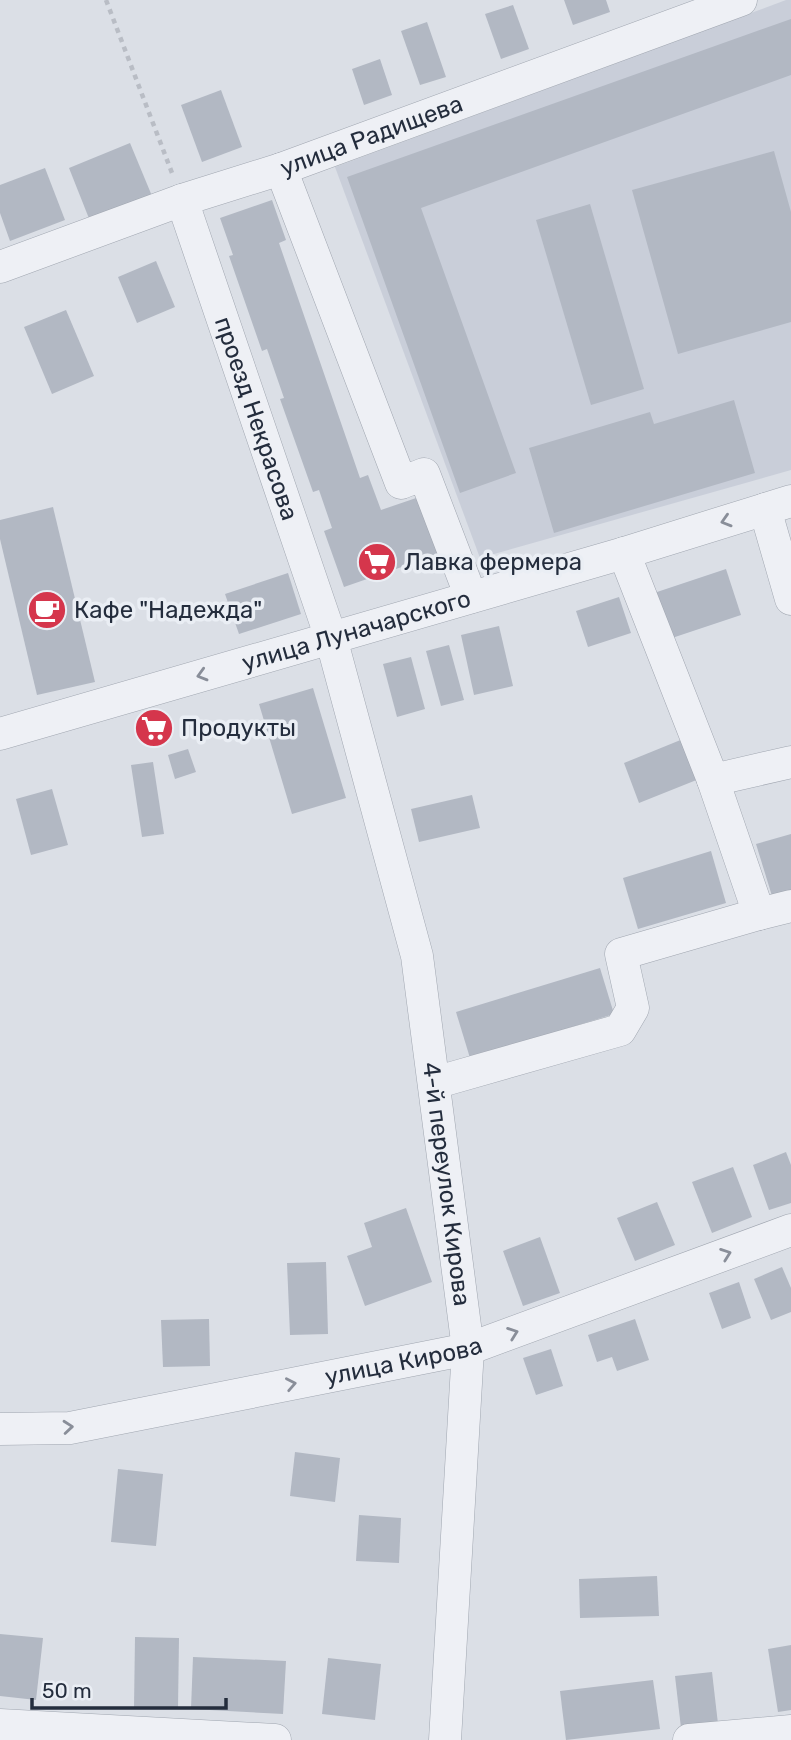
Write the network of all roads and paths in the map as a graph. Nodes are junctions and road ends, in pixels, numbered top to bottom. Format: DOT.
graph roads {
  1 [pos="106,0"];
  2 [pos="741,0"];
  3 [pos="281,169"];
  4 [pos="182,201"];
  5 [pos="0,267"];
  6 [pos="778,505"];
  7 [pos="624,553"];
  8 [pos="471,597"];
  9 [pos="791,599"];
  10 [pos="331,638"];
  11 [pos="0,734"];
  12 [pos="791,762"];
  13 [pos="713,780"];
  14 [pos="791,906"];
  15 [pos="760,914"];
  16 [pos="433,1083"];
  17 [pos="791,1230"];
  18 [pos="468,1349"];
  19 [pos="0,1429"];
  20 [pos="0,1725"];
  21 [pos="791,1731"];
  22 [pos="275,1740"];
  23 [pos="445,1740"];
  24 [pos="689,1740"];
  1 -- 4 [label="path"];
  2 -- 3 [label="street, улица Радищева"];
  3 -- 4 [label="street, улица Радищева"];
  3 -- 8 [label="street"];
  4 -- 5 [label="street, улица Радищева"];
  4 -- 10 [label="street, проезд Некрасова"];
  6 -- 7 [label="street, улица Луначарского, one-way"];
  6 -- 9 [label="street"];
  7 -- 8 [label="street, улица Луначарского"];
  7 -- 13 [label="street"];
  8 -- 10 [label="street, улица Луначарского"];
  10 -- 11 [label="street, улица Луначарского, one-way"];
  10 -- 16 [label="street, 4-й переулок Кирова"];
  12 -- 13 [label="street"];
  13 -- 15 [label="street"];
  14 -- 15 [label="street"];
  15 -- 16 [label="street"];
  16 -- 18 [label="street, 4-й переулок Кирова"];
  18 -- 17 [label="street, улица Кирова, one-way"];
  19 -- 18 [label="street, улица Кирова, one-way"];
  18 -- 23 [label="street, 4-й переулок Кирова"];
  20 -- 22 [label="street"];
  21 -- 24 [label="street"];
}
